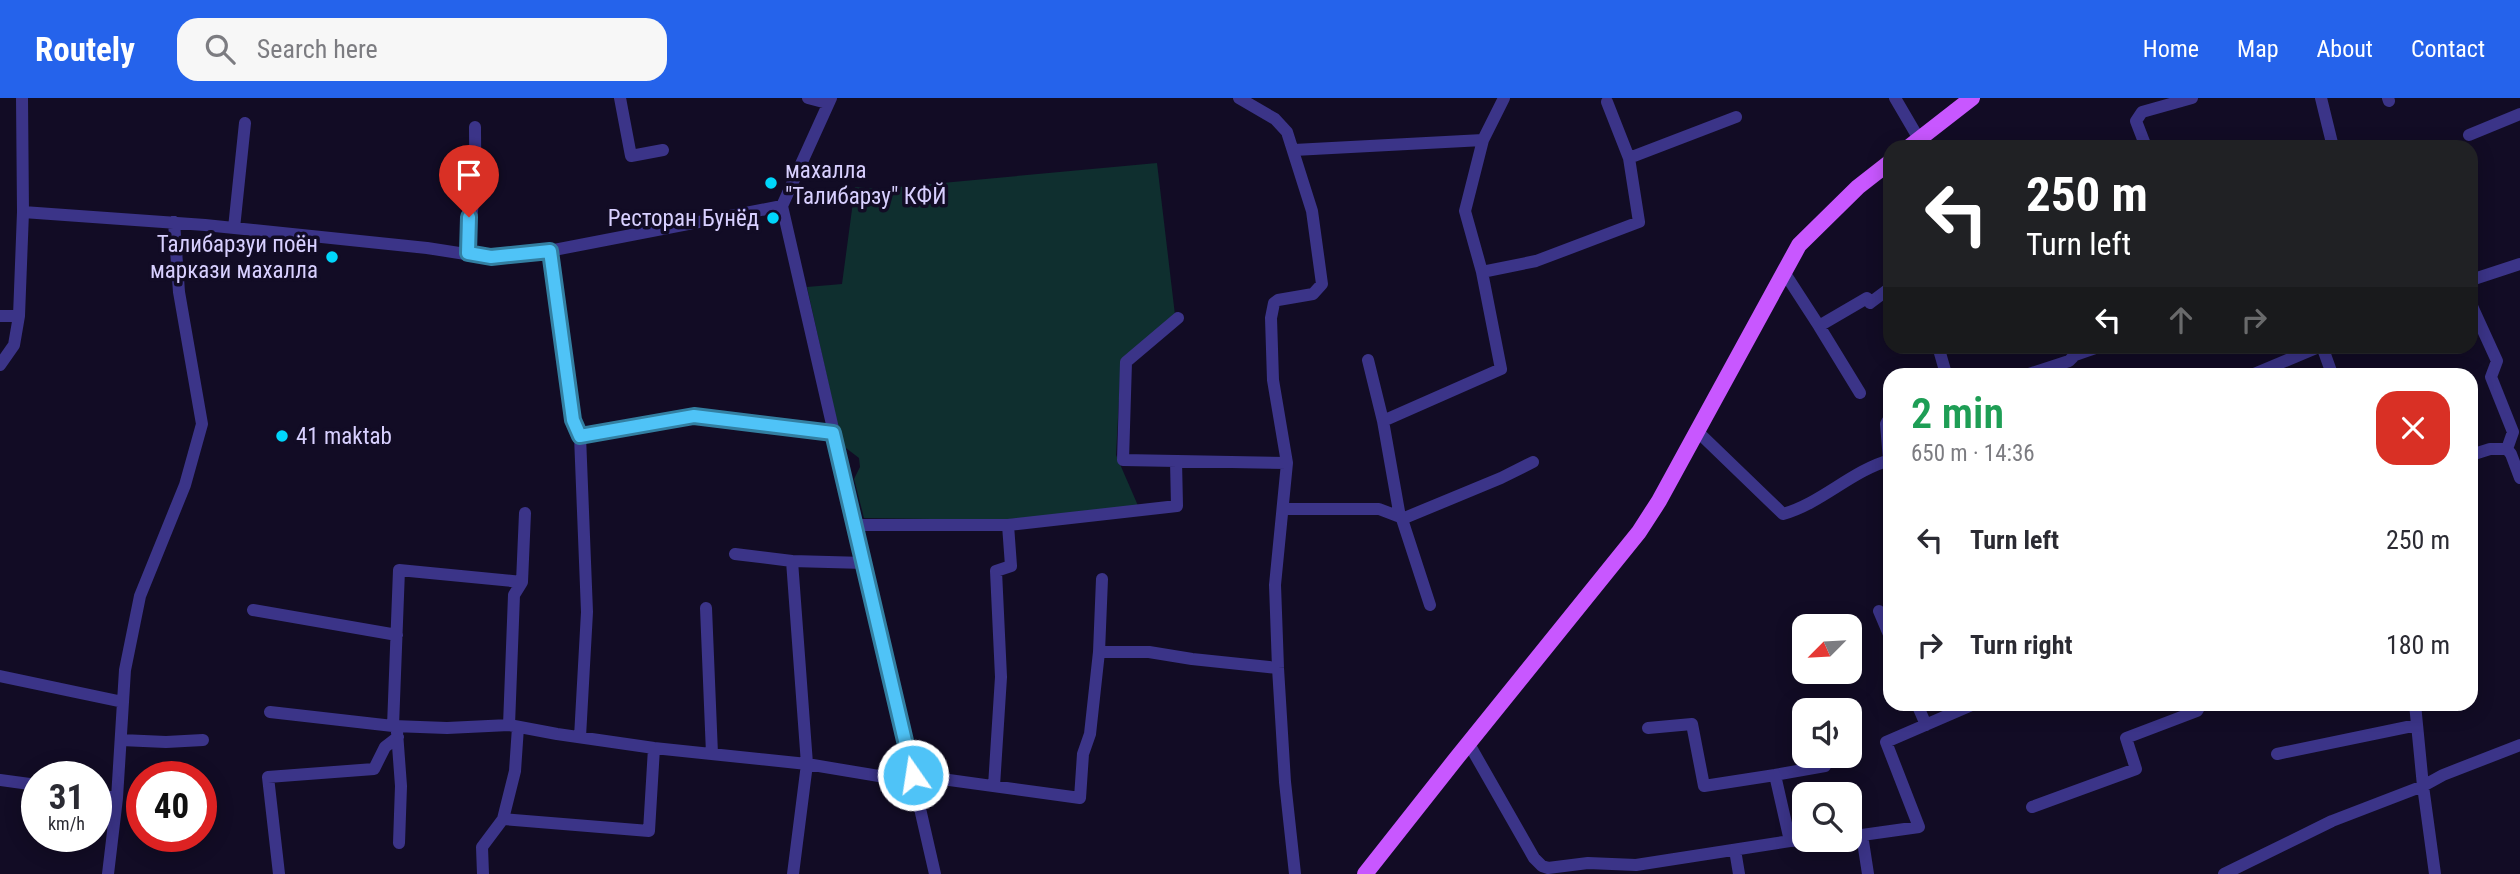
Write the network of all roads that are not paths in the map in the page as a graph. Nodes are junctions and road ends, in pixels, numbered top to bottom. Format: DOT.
graph roads {
  1 [pos="22,98"];
  2 [pos="620,98"];
  3 [pos="808,98"];
  4 [pos="1239,98"];
  5 [pos="1504,98"];
  6 [pos="1895,98"];
  7 [pos="1972,98"];
  8 [pos="2192,98"];
  9 [pos="2321,98"];
  10 [pos="829,100"];
  11 [pos="1607,102"];
  12 [pos="2520,114"];
  13 [pos="1736,117"];
  14 [pos="245,123"];
  15 [pos="475,127"];
  16 [pos="2469,135"];
  17 [pos="1483,140"];
  18 [pos="1913,140"];
  19 [pos="1918,140"];
  20 [pos="2143,140"];
  21 [pos="2331,140"];
  22 [pos="663,150"];
  23 [pos="1294,150"];
  24 [pos="1629,158"];
  25 [pos="1883,167"];
  26 [pos="782,206"];
  27 [pos="23,212"];
  28 [pos="174,222"];
  29 [pos="233,228"];
  30 [pos="550,251"];
  31 [pos="468,253"];
  32 [pos="2520,264"];
  33 [pos="1482,272"];
  34 [pos="1784,272"];
  35 [pos="2478,279"];
  36 [pos="1883,293"];
  37 [pos="0,316"];
  38 [pos="19,316"];
  39 [pos="1178,318"];
  40 [pos="2478,319"];
  41 [pos="1819,326"];
  42 [pos="2078,354"];
  43 [pos="2303,354"];
  44 [pos="1368,360"];
  45 [pos="0,365"];
  46 [pos="2047,368"];
  47 [pos="2269,368"];
  48 [pos="1860,393"];
  49 [pos="1383,421"];
  50 [pos="1697,431"];
  51 [pos="833,433"];
  52 [pos="580,436"];
  53 [pos="2507,449"];
  54 [pos="2478,453"];
  55 [pos="1176,461"];
  56 [pos="1533,462"];
  57 [pos="1883,462"];
  58 [pos="1287,463"];
  59 [pos="2520,478"];
  60 [pos="1284,509"];
  61 [pos="525,513"];
  62 [pos="1401,518"];
  63 [pos="856,525"];
  64 [pos="1008,525"];
  65 [pos="735,554"];
  66 [pos="792,561"];
  67 [pos="865,563"];
  68 [pos="1102,579"];
  69 [pos="522,582"];
  70 [pos="1430,606"];
  71 [pos="706,608"];
  72 [pos="253,610"];
  73 [pos="1879,611"];
  74 [pos="1883,620"];
  75 [pos="397,635"];
  76 [pos="1099,652"];
  77 [pos="1278,668"];
  78 [pos="0,676"];
  79 [pos="123,702"];
  80 [pos="1920,711"];
  81 [pos="1957,711"];
  82 [pos="2197,711"];
  83 [pos="2416,711"];
  84 [pos="270,712"];
  85 [pos="1926,724"];
  86 [pos="2417,725"];
  87 [pos="513,726"];
  88 [pos="1648,728"];
  89 [pos="396,730"];
  90 [pos="580,737"];
  91 [pos="121,740"];
  92 [pos="203,740"];
  93 [pos="1469,744"];
  94 [pos="2520,745"];
  95 [pos="654,748"];
  96 [pos="712,754"];
  97 [pos="2277,754"];
  98 [pos="807,764"];
  99 [pos="1814,768"];
  100 [pos="1775,775"];
  101 [pos="914,778"];
  102 [pos="0,780"];
  103 [pos="21,783"];
  104 [pos="994,786"];
  105 [pos="2423,786"];
  106 [pos="112,797"];
  107 [pos="117,798"];
  108 [pos="2032,807"];
  109 [pos="503,819"];
  110 [pos="1862,835"];
  111 [pos="1790,841"];
  112 [pos="399,843"];
  113 [pos="1735,850"];
  114 [pos="1861,852"];
  115 [pos="108,874"];
  116 [pos="279,874"];
  117 [pos="483,874"];
  118 [pos="793,874"];
  119 [pos="935,874"];
  120 [pos="1295,874"];
  121 [pos="1365,874"];
  122 [pos="1739,874"];
  123 [pos="1868,874"];
  124 [pos="2224,874"];
  125 [pos="2435,874"];
  1 -- 27 [label="street"];
  2 -- 22 [label="street"];
  3 -- 10 [label="street"];
  4 -- 23 [label="street"];
  5 -- 17 [label="street"];
  6 -- 18 [label="street"];
  7 -- 19 [label="main road"];
  8 -- 20 [label="street"];
  9 -- 21 [label="street"];
  10 -- 26 [label="street"];
  11 -- 24 [label="street"];
  12 -- 16 [label="street"];
  13 -- 24 [label="street"];
  14 -- 29 [label="street"];
  15 -- 31 [label="street"];
  17 -- 23 [label="street"];
  17 -- 33 [label="street"];
  23 -- 58 [label="street"];
  24 -- 33 [label="street"];
  25 -- 34 [label="main road"];
  26 -- 30 [label="street"];
  26 -- 51 [label="street"];
  27 -- 28 [label="street"];
  27 -- 38 [label="street"];
  28 -- 29 [label="street"];
  28 -- 79 [label="street"];
  29 -- 31 [label="street"];
  30 -- 31 [label="street"];
  30 -- 52 [label="street"];
  32 -- 35 [label="street"];
  33 -- 49 [label="street"];
  34 -- 41 [label="street"];
  34 -- 50 [label="main road"];
  36 -- 41 [label="street"];
  37 -- 38 [label="street"];
  38 -- 45 [label="street"];
  39 -- 55 [label="street"];
  40 -- 53 [label="street"];
  41 -- 48 [label="street"];
  42 -- 46 [label="street"];
  43 -- 47 [label="street"];
  44 -- 49 [label="street"];
  49 -- 62 [label="street"];
  50 -- 57 [label="street"];
  50 -- 93 [label="main road"];
  51 -- 52 [label="street"];
  51 -- 63 [label="street"];
  52 -- 90 [label="street"];
  53 -- 54 [label="street"];
  53 -- 59 [label="street"];
  55 -- 58 [label="street"];
  55 -- 64 [label="street"];
  56 -- 62 [label="street"];
  58 -- 60 [label="street"];
  60 -- 62 [label="street"];
  60 -- 77 [label="street"];
  61 -- 69 [label="street"];
  62 -- 70 [label="street"];
  63 -- 64 [label="street"];
  63 -- 67 [label="street"];
  64 -- 104 [label="street"];
  65 -- 66 [label="street"];
  66 -- 67 [label="street"];
  66 -- 98 [label="street"];
  67 -- 101 [label="street"];
  68 -- 76 [label="street"];
  69 -- 75 [label="street"];
  69 -- 87 [label="street"];
  71 -- 96 [label="street"];
  72 -- 75 [label="street"];
  73 -- 74 [label="street"];
  75 -- 89 [label="street"];
  76 -- 77 [label="street"];
  76 -- 104 [label="street"];
  77 -- 120 [label="street"];
  78 -- 79 [label="street"];
  79 -- 91 [label="street"];
  80 -- 85 [label="street"];
  81 -- 85 [label="street"];
  82 -- 108 [label="street"];
  83 -- 86 [label="street"];
  84 -- 89 [label="street"];
  85 -- 110 [label="street"];
  86 -- 97 [label="street"];
  86 -- 105 [label="street"];
  87 -- 89 [label="street"];
  87 -- 90 [label="street"];
  87 -- 109 [label="street"];
  88 -- 100 [label="street"];
  89 -- 112 [label="street"];
  89 -- 116 [label="street"];
  90 -- 95 [label="street"];
  91 -- 92 [label="street"];
  91 -- 107 [label="street"];
  93 -- 113 [label="street"];
  93 -- 121 [label="main road"];
  94 -- 105 [label="street"];
  95 -- 96 [label="street"];
  95 -- 109 [label="street"];
  96 -- 98 [label="street"];
  98 -- 101 [label="street"];
  98 -- 118 [label="street"];
  99 -- 100 [label="street"];
  100 -- 111 [label="street"];
  101 -- 104 [label="street"];
  101 -- 119 [label="street"];
  102 -- 103 [label="street"];
  105 -- 124 [label="street"];
  105 -- 125 [label="street"];
  106 -- 107 [label="street"];
  107 -- 115 [label="street"];
  109 -- 117 [label="street"];
  111 -- 113 [label="street"];
  113 -- 122 [label="street"];
  114 -- 123 [label="street"];
}
